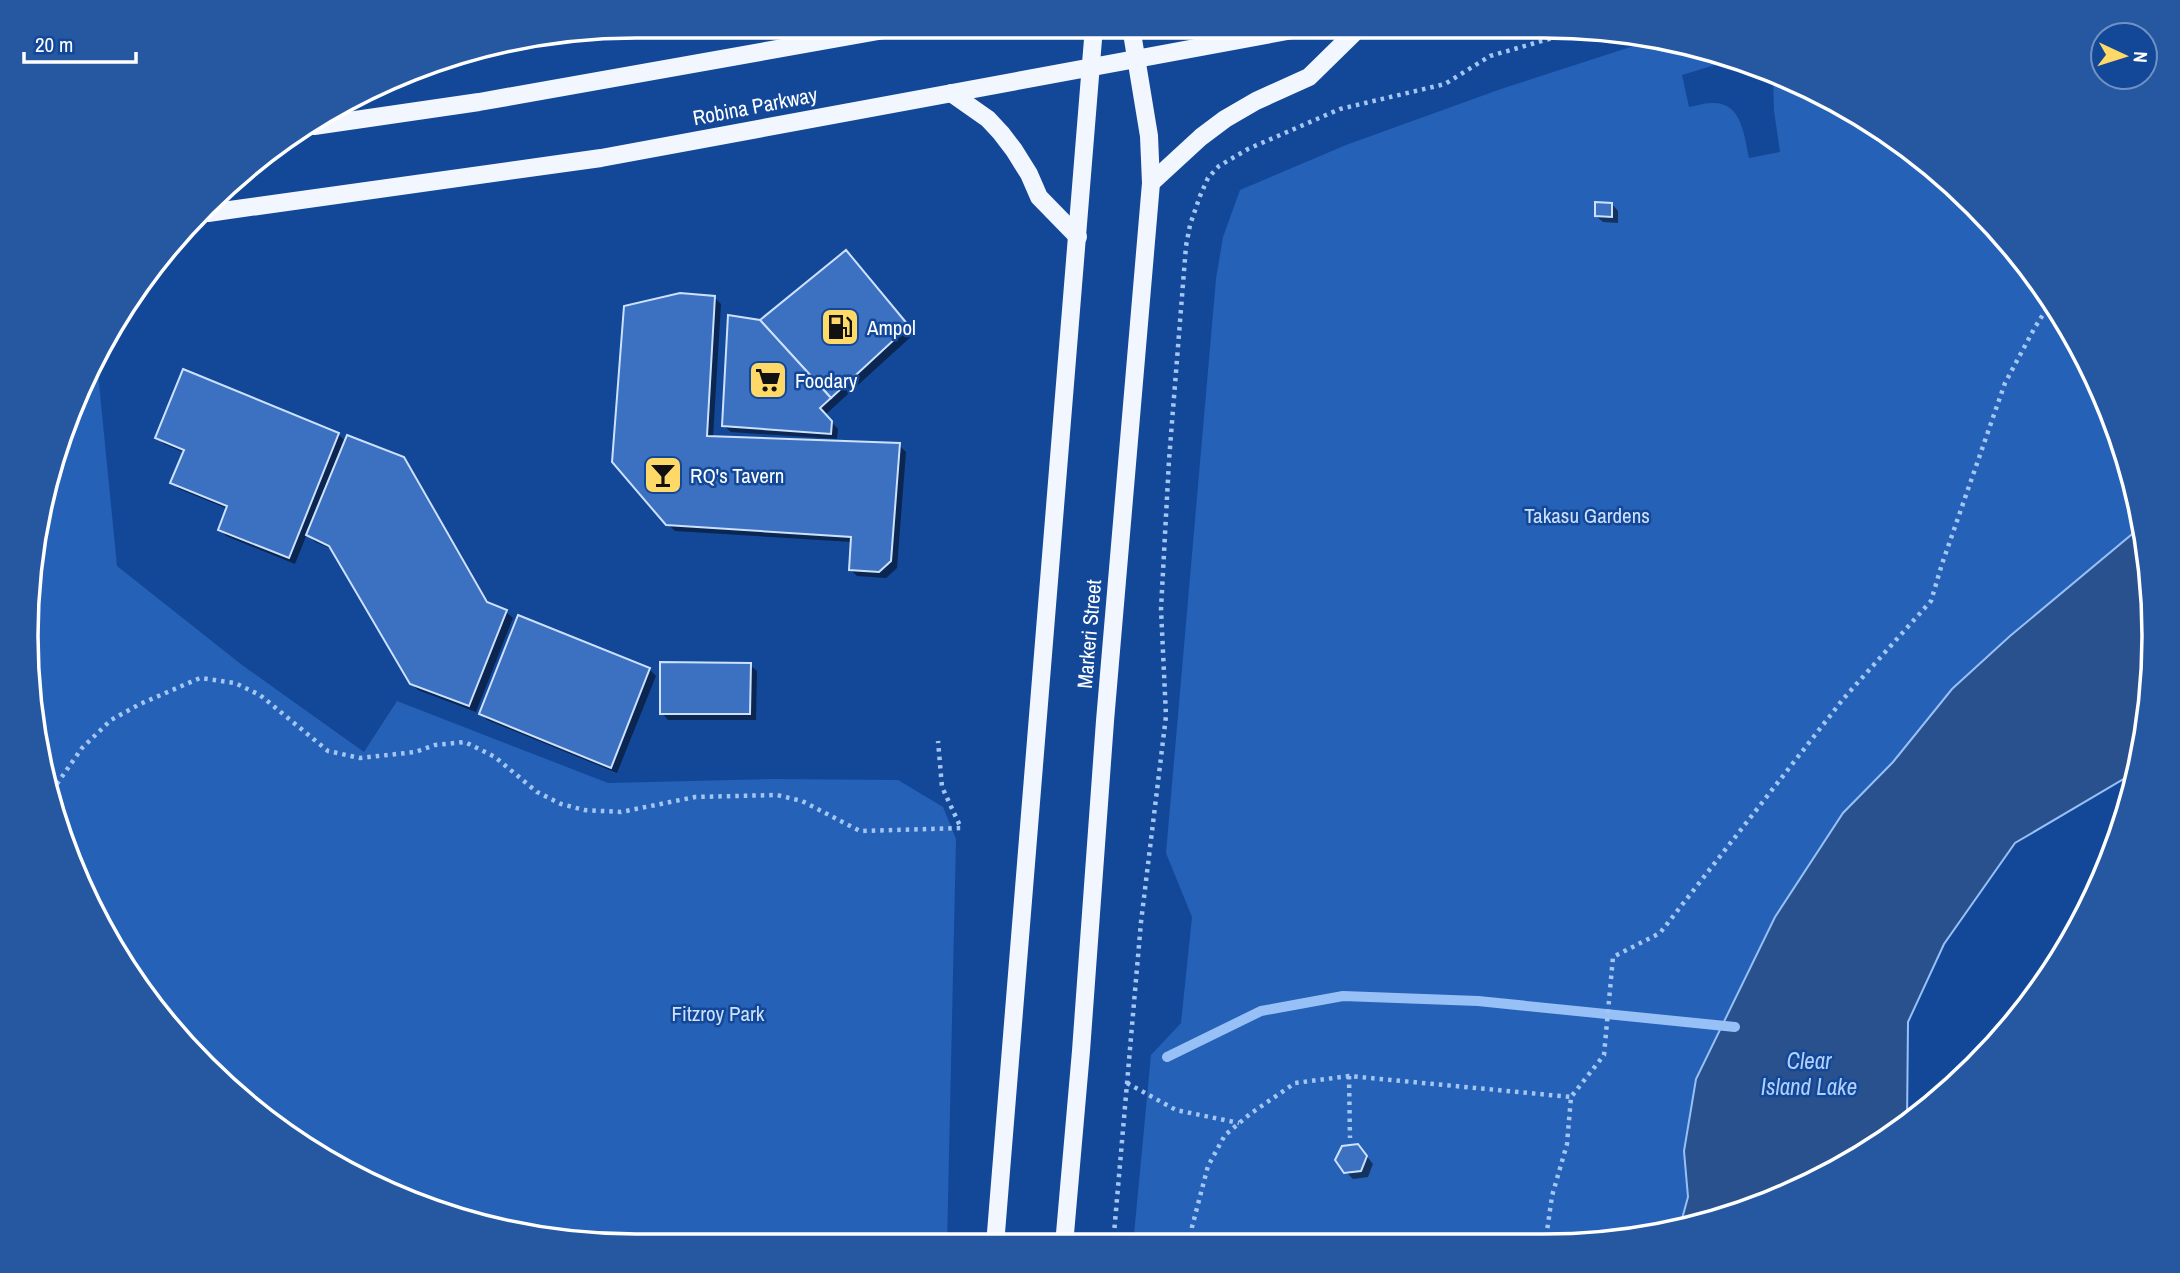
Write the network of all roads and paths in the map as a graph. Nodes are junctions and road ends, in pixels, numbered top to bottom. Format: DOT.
graph roads {
  1 [pos="839,38"];
  2 [pos="1093,38"];
  3 [pos="1133,38"];
  4 [pos="1250,38"];
  5 [pos="1349,38"];
  6 [pos="1551,38"];
  7 [pos="1136,59"];
  8 [pos="1089,68"];
  9 [pos="951,93"];
  10 [pos="329,124"];
  11 [pos="1150,183"];
  12 [pos="216,212"];
  13 [pos="1078,237"];
  14 [pos="2045,311"];
  15 [pos="938,741"];
  16 [pos="57,784"];
  17 [pos="1349,1076"];
  18 [pos="1127,1083"];
  19 [pos="1571,1097"];
  20 [pos="1239,1123"];
  21 [pos="1350,1138"];
  22 [pos="996,1234"];
  23 [pos="1065,1234"];
  24 [pos="1114,1234"];
  25 [pos="1191,1234"];
  26 [pos="1547,1234"];
  1 -- 10 [label="main road"];
  2 -- 8 [label="main road, Markeri Street"];
  3 -- 7 [label="main road, Markeri Street"];
  4 -- 7 [label="main road, Robina Parkway"];
  5 -- 11 [label="main road"];
  6 -- 18 [label="path"];
  7 -- 8 [label="main road, Robina Parkway"];
  7 -- 11 [label="main road, Markeri Street"];
  8 -- 9 [label="main road, Robina Parkway"];
  8 -- 13 [label="main road, Markeri Street"];
  9 -- 12 [label="main road, Robina Parkway"];
  9 -- 13 [label="main road"];
  11 -- 23 [label="main road, Markeri Street"];
  13 -- 22 [label="main road, Markeri Street"];
  14 -- 19 [label="path"];
  15 -- 16 [label="path"];
  17 -- 19 [label="path"];
  17 -- 20 [label="path"];
  17 -- 21 [label="path"];
  18 -- 20 [label="path"];
  18 -- 24 [label="path"];
  19 -- 26 [label="path"];
  20 -- 25 [label="path"];
}
